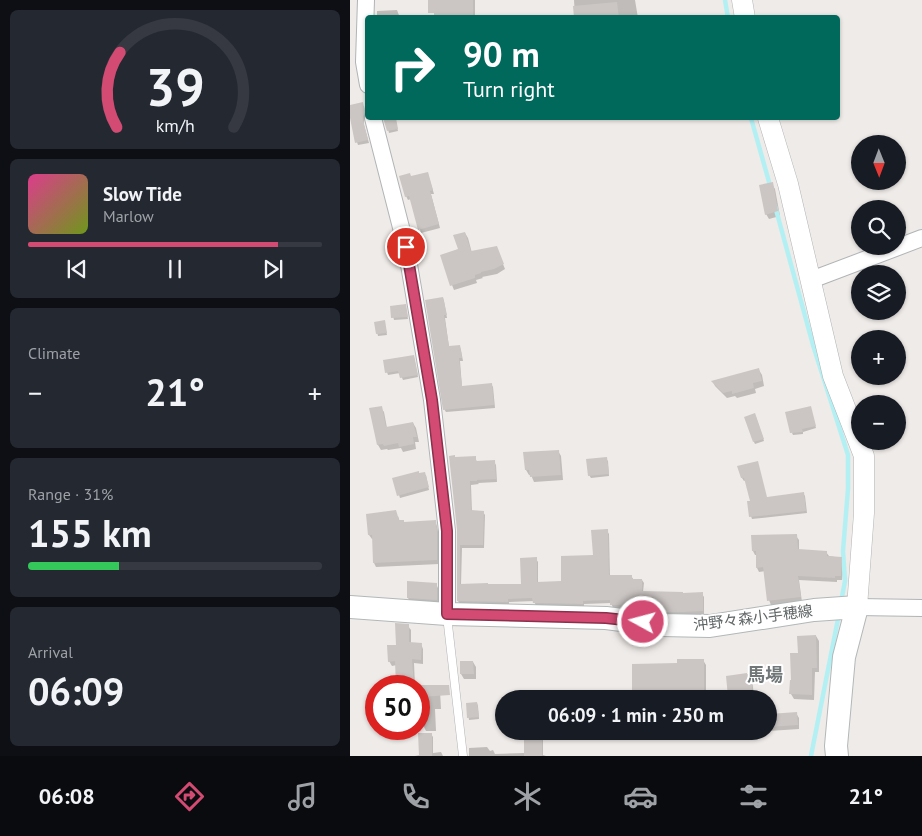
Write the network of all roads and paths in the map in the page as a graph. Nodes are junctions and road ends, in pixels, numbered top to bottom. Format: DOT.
graph roads {
  1 [pos="366,0"];
  2 [pos="742,0"];
  3 [pos="744,15"];
  4 [pos="360,63"];
  5 [pos="365,77"];
  6 [pos="374,120"];
  7 [pos="769,120"];
  8 [pos="922,238"];
  9 [pos="811,280"];
  10 [pos="350,607"];
  11 [pos="857,608"];
  12 [pos="922,608"];
  13 [pos="447,614"];
  14 [pos="463,756"];
  15 [pos="836,756"];
  1 -- 4 [label="street"];
  2 -- 3 [label="street"];
  4 -- 5 [label="street"];
  6 -- 13 [label="street"];
  7 -- 9 [label="street"];
  8 -- 9 [label="street"];
  9 -- 11 [label="street"];
  10 -- 13 [label="main road, 沖野々森小手穂線"];
  11 -- 12 [label="street"];
  11 -- 13 [label="main road, 沖野々森小手穂線"];
  11 -- 15 [label="main road"];
  13 -- 14 [label="lane"];
}
